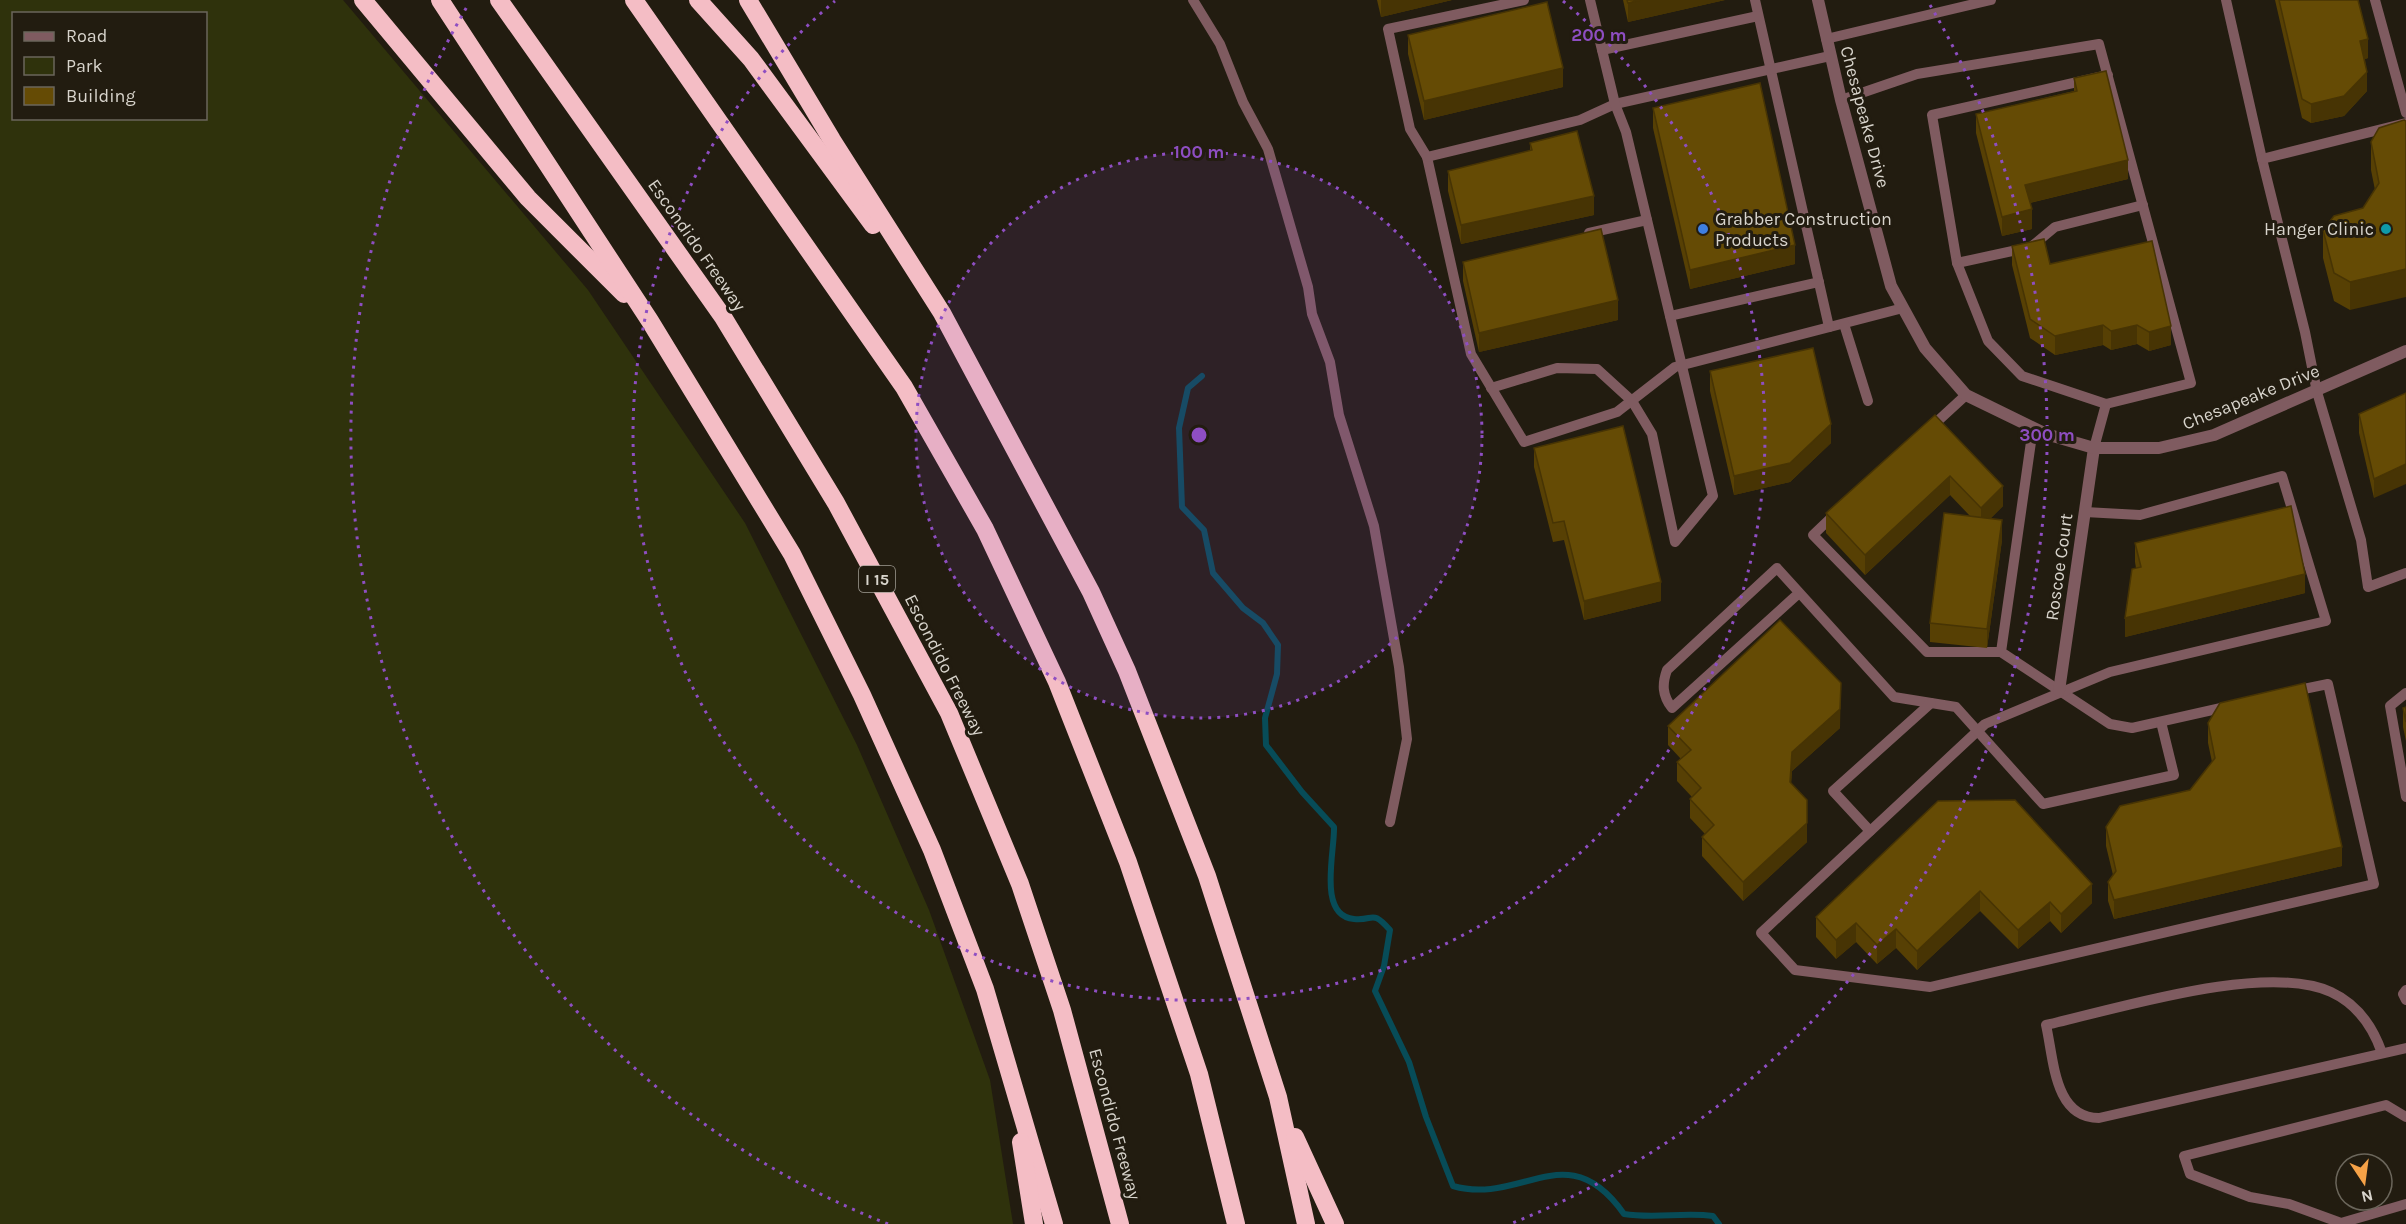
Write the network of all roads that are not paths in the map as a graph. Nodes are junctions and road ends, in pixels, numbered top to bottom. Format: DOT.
graph roads {
  1 [pos="363,0"];
  2 [pos="440,0"];
  3 [pos="499,0"];
  4 [pos="634,0"];
  5 [pos="699,0"];
  6 [pos="748,0"];
  7 [pos="1193,0"];
  8 [pos="1524,0"];
  9 [pos="1590,0"];
  10 [pos="1755,0"];
  11 [pos="1818,0"];
  12 [pos="1991,0"];
  13 [pos="2226,0"];
  14 [pos="2375,0"];
  15 [pos="1758,16"];
  16 [pos="1826,39"];
  17 [pos="1602,50"];
  18 [pos="1830,56"];
  19 [pos="1770,69"];
  20 [pos="2108,75"];
  21 [pos="1841,99"];
  22 [pos="1615,104"];
  23 [pos="2406,112"];
  24 [pos="2406,123"];
  25 [pos="1427,157"];
  26 [pos="2262,159"];
  27 [pos="2143,205"];
  28 [pos="1647,220"];
  29 [pos="1578,236"];
  30 [pos="1463,262"];
  31 [pos="1958,263"];
  32 [pos="1451,265"];
  33 [pos="1819,282"];
  34 [pos="1903,308"];
  35 [pos="1670,316"];
  36 [pos="650,321"];
  37 [pos="1844,324"];
  38 [pos="1829,327"];
  39 [pos="2406,351"];
  40 [pos="1682,366"];
  41 [pos="981,386"];
  42 [pos="1491,387"];
  43 [pos="2317,392"];
  44 [pos="1966,395"];
  45 [pos="1632,401"];
  46 [pos="1868,401"];
  47 [pos="2106,404"];
  48 [pos="2033,428"];
  49 [pos="1924,434"];
  50 [pos="2094,448"];
  51 [pos="1847,504"];
  52 [pos="2085,512"];
  53 [pos="2406,573"];
  54 [pos="1799,593"];
  55 [pos="2001,652"];
  56 [pos="2059,691"];
  57 [pos="2406,693"];
  58 [pos="2283,694"];
  59 [pos="1930,703"];
  60 [pos="2239,704"];
  61 [pos="2161,722"];
  62 [pos="1977,732"];
  63 [pos="2406,797"];
  64 [pos="1390,822"];
  65 [pos="1870,831"];
  66 [pos="2406,990"];
  67 [pos="2406,1000"];
  68 [pos="2406,1048"];
  69 [pos="2382,1053"];
  70 [pos="1007,1060"];
  71 [pos="1278,1097"];
  72 [pos="2406,1118"];
  73 [pos="2406,1204"];
  74 [pos="1034,1224"];
  75 [pos="1054,1224"];
  76 [pos="1120,1224"];
  77 [pos="1236,1224"];
  78 [pos="1306,1224"];
  79 [pos="1335,1224"];
  1 -- 36 [label="highway"];
  2 -- 36 [label="highway"];
  3 -- 76 [label="highway, Escondido Freeway / I 15"];
  4 -- 77 [label="highway"];
  5 -- 41 [label="highway"];
  6 -- 41 [label="highway"];
  7 -- 64 [label="lane"];
  8 -- 25 [label="lane"];
  9 -- 17 [label="lane"];
  10 -- 15 [label="lane"];
  11 -- 16 [label="street, Chesapeake Drive"];
  12 -- 16 [label="lane"];
  13 -- 26 [label="lane"];
  14 -- 23 [label="lane"];
  15 -- 17 [label="lane"];
  15 -- 19 [label="lane"];
  16 -- 18 [label="street, Chesapeake Drive"];
  17 -- 22 [label="lane"];
  18 -- 19 [label="lane"];
  18 -- 21 [label="street, Chesapeake Drive"];
  19 -- 22 [label="lane"];
  19 -- 33 [label="lane"];
  20 -- 21 [label="lane"];
  20 -- 27 [label="lane"];
  20 -- 31 [label="lane"];
  21 -- 34 [label="street, Chesapeake Drive"];
  22 -- 25 [label="lane"];
  22 -- 28 [label="lane"];
  24 -- 26 [label="lane"];
  25 -- 32 [label="lane"];
  26 -- 43 [label="lane"];
  27 -- 31 [label="lane"];
  27 -- 47 [label="lane"];
  28 -- 29 [label="lane"];
  28 -- 35 [label="lane"];
  30 -- 32 [label="lane"];
  31 -- 47 [label="lane"];
  32 -- 42 [label="lane"];
  33 -- 35 [label="lane"];
  33 -- 38 [label="lane"];
  34 -- 37 [label="lane"];
  34 -- 44 [label="street, Chesapeake Drive"];
  35 -- 40 [label="lane"];
  36 -- 70 [label="highway"];
  37 -- 38 [label="lane"];
  37 -- 46 [label="lane"];
  38 -- 40 [label="lane"];
  39 -- 43 [label="street, Chesapeake Drive"];
  40 -- 45 [label="lane"];
  40 -- 45 [label="lane"];
  41 -- 71 [label="highway"];
  42 -- 45 [label="lane"];
  42 -- 45 [label="lane"];
  43 -- 50 [label="street, Chesapeake Drive"];
  43 -- 53 [label="lane"];
  44 -- 48 [label="street, Chesapeake Drive"];
  44 -- 49 [label="lane"];
  47 -- 50 [label="lane"];
  48 -- 50 [label="street, Chesapeake Drive"];
  48 -- 55 [label="lane"];
  50 -- 52 [label="street, Roscoe Court"];
  51 -- 55 [label="lane"];
  52 -- 56 [label="street, Roscoe Court"];
  52 -- 56 [label="lane"];
  54 -- 54 [label="lane"];
  54 -- 59 [label="lane"];
  55 -- 56 [label="lane"];
  56 -- 61 [label="lane"];
  56 -- 62 [label="lane"];
  57 -- 63 [label="lane"];
  58 -- 65 [label="lane"];
  59 -- 62 [label="lane"];
  59 -- 65 [label="lane"];
  60 -- 61 [label="lane"];
  61 -- 62 [label="lane"];
  62 -- 65 [label="lane"];
  66 -- 67 [label="lane"];
  68 -- 69 [label="lane"];
  69 -- 69 [label="lane"];
  70 -- 74 [label="highway"];
  70 -- 75 [label="highway"];
  71 -- 78 [label="highway"];
  71 -- 79 [label="highway"];
  72 -- 73 [label="lane"];
}
